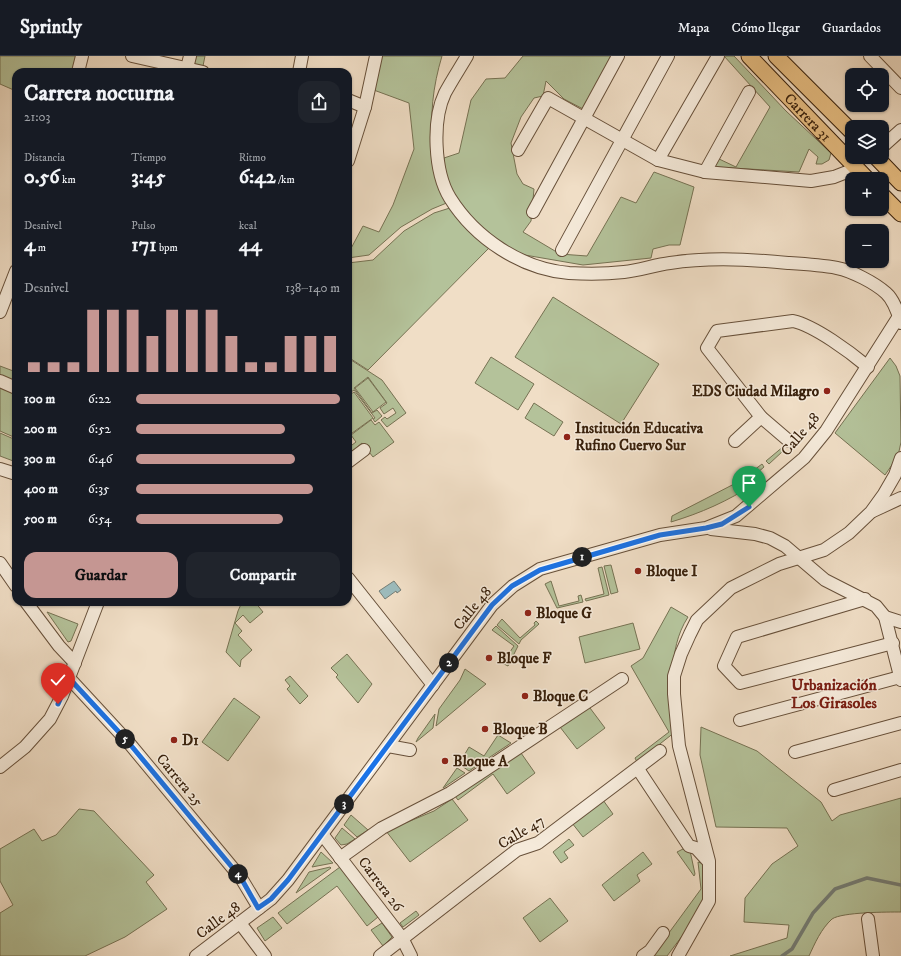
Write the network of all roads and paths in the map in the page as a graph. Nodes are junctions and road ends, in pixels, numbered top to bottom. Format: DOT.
graph roads {
  1 [pos="82,56"];
  2 [pos="132,56"];
  3 [pos="190,56"];
  4 [pos="302,56"];
  5 [pos="376,56"];
  6 [pos="467,56"];
  7 [pos="618,56"];
  8 [pos="668,56"];
  9 [pos="718,56"];
  10 [pos="750,56"];
  11 [pos="776,56"];
  12 [pos="870,56"];
  13 [pos="79,68"];
  14 [pos="186,68"];
  15 [pos="300,68"];
  16 [pos="901,88"];
  17 [pos="749,92"];
  18 [pos="352,101"];
  19 [pos="365,106"];
  20 [pos="585,118"];
  21 [pos="845,125"];
  22 [pos="901,130"];
  23 [pos="623,139"];
  24 [pos="889,141"];
  25 [pos="352,147"];
  26 [pos="518,150"];
  27 [pos="658,160"];
  28 [pos="883,164"];
  29 [pos="705,172"];
  30 [pos="860,172"];
  31 [pos="845,176"];
  32 [pos="901,183"];
  33 [pos="889,202"];
  34 [pos="533,212"];
  35 [pos="901,214"];
  36 [pos="562,250"];
  37 [pos="12,281"];
  38 [pos="0,312"];
  39 [pos="900,318"];
  40 [pos="868,367"];
  41 [pos="0,381"];
  42 [pos="12,386"];
  43 [pos="761,417"];
  44 [pos="735,440"];
  45 [pos="789,441"];
  46 [pos="364,450"];
  47 [pos="901,458"];
  48 [pos="352,459"];
  49 [pos="0,469"];
  50 [pos="12,473"];
  51 [pos="901,498"];
  52 [pos="871,512"];
  53 [pos="706,528"];
  54 [pos="800,557"];
  55 [pos="0,563"];
  56 [pos="12,580"];
  57 [pos="352,583"];
  58 [pos="865,599"];
  59 [pos="33,606"];
  60 [pos="96,606"];
  61 [pos="885,617"];
  62 [pos="901,622"];
  63 [pos="893,643"];
  64 [pos="75,663"];
  65 [pos="69,678"];
  66 [pos="901,678"];
  67 [pos="622,679"];
  68 [pos="433,685"];
  69 [pos="740,720"];
  70 [pos="901,723"];
  71 [pos="388,746"];
  72 [pos="410,750"];
  73 [pos="660,751"];
  74 [pos="795,752"];
  75 [pos="0,767"];
  76 [pos="638,769"];
  77 [pos="901,770"];
  78 [pos="834,790"];
  79 [pos="322,834"];
  80 [pos="340,858"];
  81 [pos="708,861"];
  82 [pos="258,908"];
  83 [pos="868,919"];
  84 [pos="240,923"];
  85 [pos="663,933"];
  86 [pos="402,938"];
  87 [pos="196,956"];
  88 [pos="266,956"];
  89 [pos="380,956"];
  90 [pos="411,956"];
  91 [pos="644,956"];
  92 [pos="678,956"];
  93 [pos="873,956"];
  1 -- 13 [label="street"];
  2 -- 14 [label="street"];
  3 -- 14 [label="street"];
  4 -- 15 [label="street"];
  5 -- 19 [label="street"];
  6 -- 39 [label="street"];
  7 -- 20 [label="street"];
  8 -- 23 [label="street"];
  9 -- 27 [label="street"];
  10 -- 30 [label="main road, Carrera 31"];
  11 -- 21 [label="main road"];
  12 -- 16 [label="street"];
  17 -- 29 [label="street"];
  18 -- 19 [label="street"];
  19 -- 25 [label="street"];
  20 -- 23 [label="street"];
  20 -- 26 [label="street"];
  20 -- 34 [label="street"];
  22 -- 24 [label="street"];
  23 -- 27 [label="street"];
  23 -- 36 [label="street"];
  27 -- 29 [label="street"];
  28 -- 32 [label="main road"];
  29 -- 31 [label="street"];
  33 -- 35 [label="main road"];
  37 -- 38 [label="street"];
  39 -- 40 [label="street, Calle 48"];
  40 -- 43 [label="street"];
  40 -- 53 [label="street, Calle 48"];
  41 -- 42 [label="street"];
  43 -- 44 [label="street"];
  43 -- 45 [label="street"];
  46 -- 48 [label="street"];
  47 -- 52 [label="street"];
  49 -- 50 [label="street"];
  51 -- 52 [label="street"];
  52 -- 54 [label="street"];
  53 -- 54 [label="street"];
  53 -- 68 [label="street, Calle 48"];
  54 -- 58 [label="street"];
  54 -- 81 [label="street"];
  55 -- 56 [label="street"];
  57 -- 68 [label="street"];
  58 -- 61 [label="street"];
  58 -- 63 [label="street"];
  59 -- 64 [label="street"];
  60 -- 64 [label="street"];
  61 -- 62 [label="street"];
  61 -- 63 [label="street"];
  63 -- 66 [label="street"];
  64 -- 65 [label="street"];
  65 -- 75 [label="street"];
  65 -- 82 [label="street, Carrera 25"];
  66 -- 69 [label="street"];
  67 -- 80 [label="street"];
  68 -- 71 [label="street, Calle 48"];
  70 -- 74 [label="street"];
  71 -- 72 [label="street"];
  71 -- 79 [label="street, Calle 48"];
  73 -- 76 [label="street, Calle 47"];
  76 -- 81 [label="street"];
  76 -- 86 [label="street, Calle 47"];
  77 -- 78 [label="street"];
  79 -- 80 [label="street, Carrera 26"];
  79 -- 82 [label="street, Calle 48"];
  80 -- 86 [label="street, Carrera 26"];
  81 -- 92 [label="street"];
  82 -- 84 [label="street, Calle 48"];
  83 -- 93 [label="street"];
  84 -- 87 [label="street, Calle 48"];
  84 -- 88 [label="street"];
  85 -- 91 [label="street"];
  86 -- 89 [label="street, Calle 47"];
  86 -- 90 [label="street, Carrera 26"];
}
